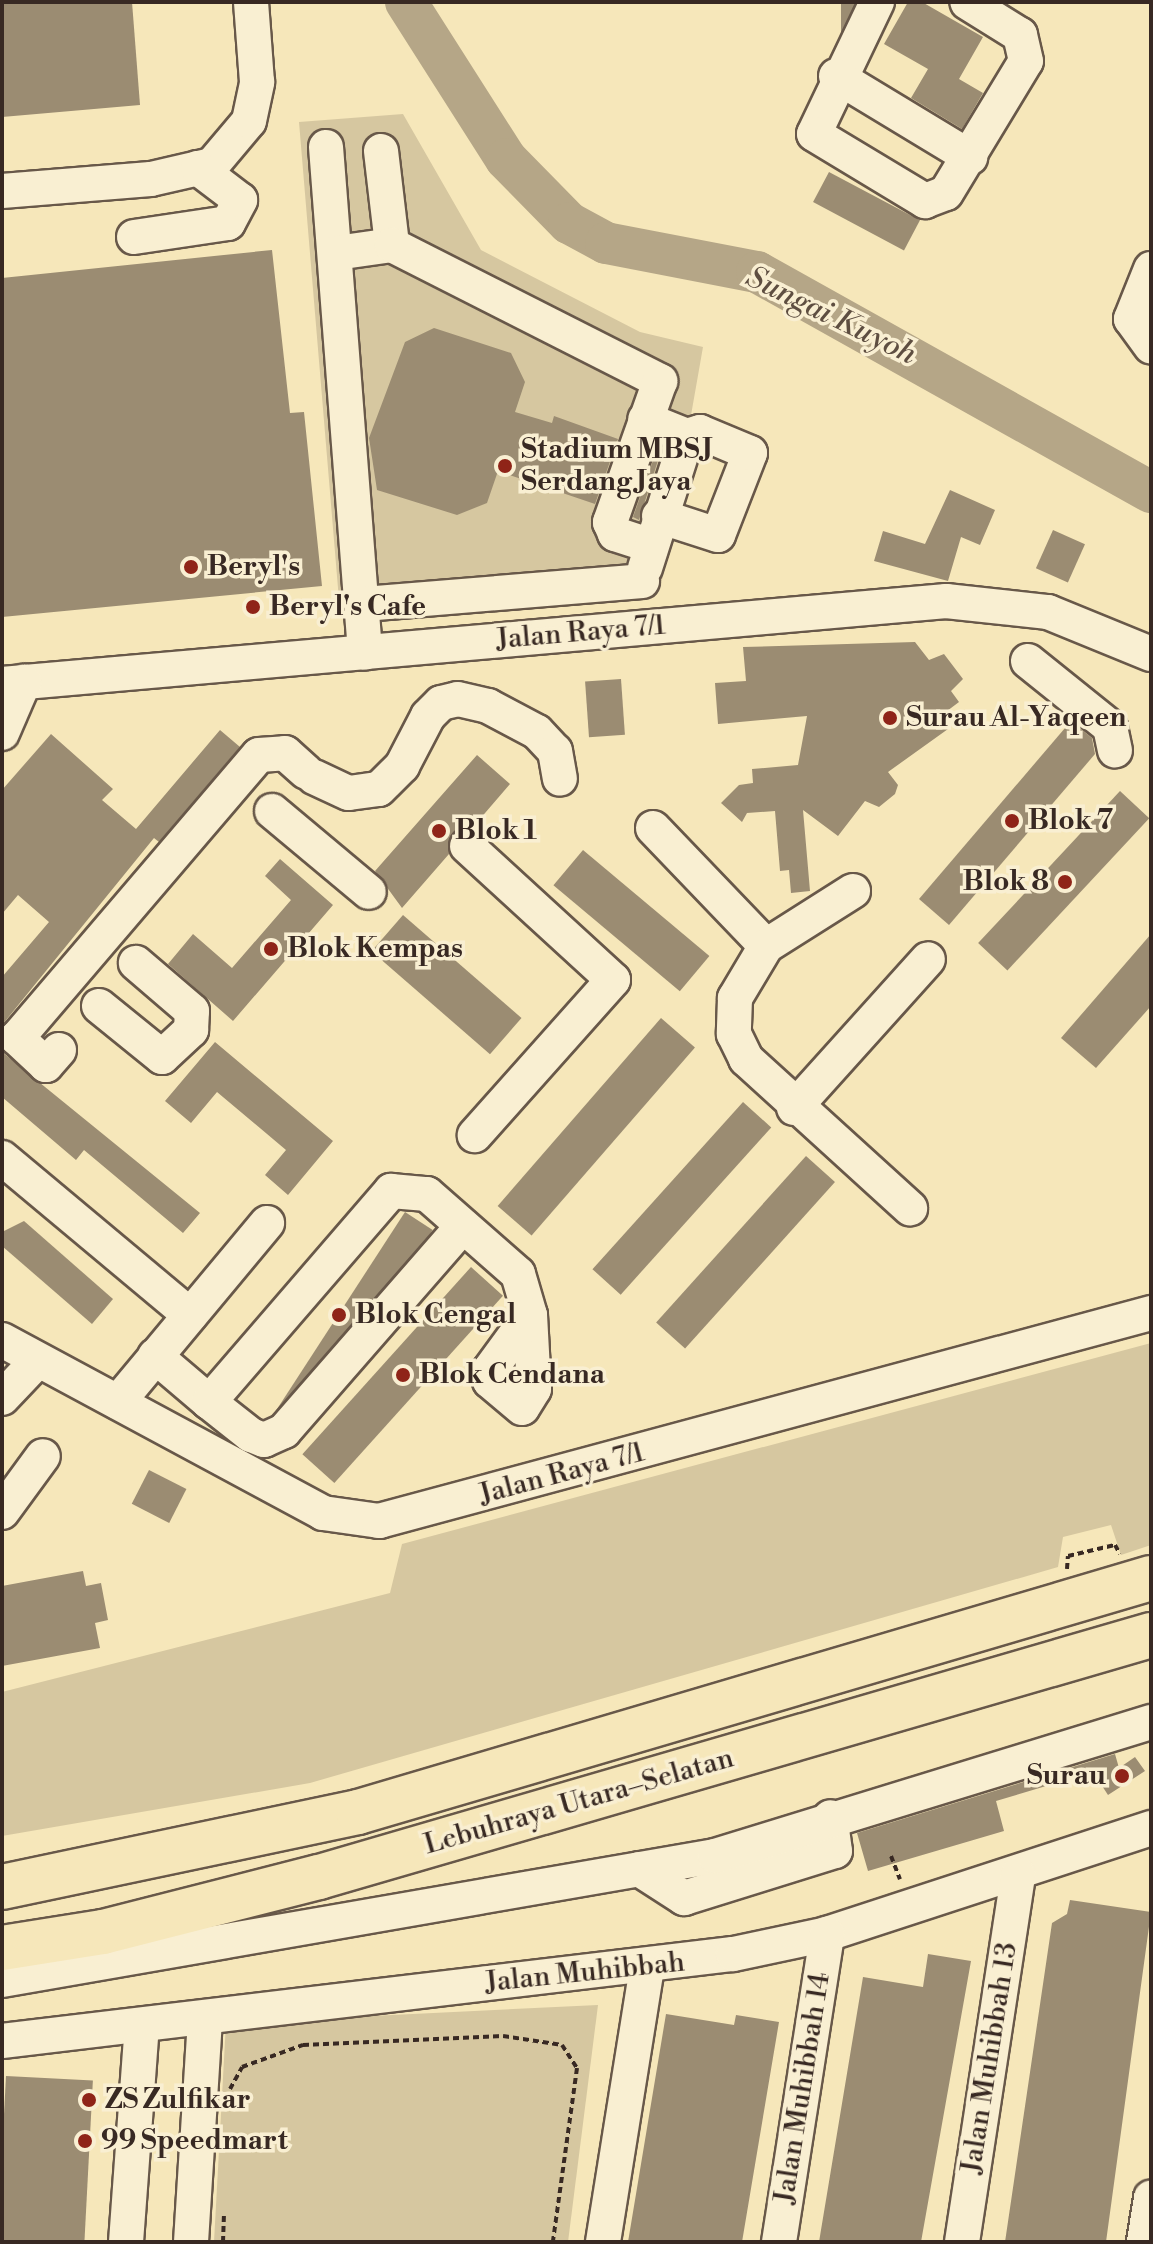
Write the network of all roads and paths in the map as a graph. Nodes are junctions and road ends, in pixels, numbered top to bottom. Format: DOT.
graph roads {
  1 [pos="251,2"];
  2 [pos="877,2"];
  3 [pos="967,2"];
  4 [pos="836,76"];
  5 [pos="326,147"];
  6 [pos="381,151"];
  7 [pos="970,157"];
  8 [pos="198,168"];
  9 [pos="2,191"];
  10 [pos="134,237"];
  11 [pos="392,245"];
  12 [pos="336,253"];
  13 [pos="1151,269"];
  14 [pos="1151,347"];
  15 [pos="645,419"];
  16 [pos="687,436"];
  17 [pos="654,530"];
  18 [pos="642,581"];
  19 [pos="364,604"];
  20 [pos="646,627"];
  21 [pos="365,652"];
  22 [pos="1151,654"];
  23 [pos="1028,661"];
  24 [pos="13,683"];
  25 [pos="2,733"];
  26 [pos="1115,750"];
  27 [pos="560,779"];
  28 [pos="272,811"];
  29 [pos="653,828"];
  30 [pos="467,846"];
  31 [pos="853,891"];
  32 [pos="369,892"];
  33 [pos="766,946"];
  34 [pos="928,959"];
  35 [pos="136,963"];
  36 [pos="99,1006"];
  37 [pos="59,1050"];
  38 [pos="794,1108"];
  39 [pos="475,1135"];
  40 [pos="2,1158"];
  41 [pos="910,1208"];
  42 [pos="267,1223"];
  43 [pos="463,1226"];
  44 [pos="1151,1313"];
  45 [pos="190,1315"];
  46 [pos="530,1315"];
  47 [pos="2,1340"];
  48 [pos="155,1356"];
  49 [pos="38,1360"];
  50 [pos="2,1398"];
  51 [pos="118,1402"];
  52 [pos="209,1402"];
  53 [pos="43,1456"];
  54 [pos="2,1512"];
  55 [pos="1151,1578"];
  56 [pos="1151,1635"];
  57 [pos="1142,1733"];
  58 [pos="1151,1828"];
  59 [pos="1018,1874"];
  60 [pos="2,1887"];
  61 [pos="827,1934"];
  62 [pos="2,1948"];
  63 [pos="647,1968"];
  64 [pos="2,1980"];
  65 [pos="205,2020"];
  66 [pos="142,2026"];
  67 [pos="2,2041"];
  68 [pos="225,2097"];
  69 [pos="1151,2198"];
  70 [pos="224,2199"];
  71 [pos="126,2242"];
  72 [pos="191,2242"];
  73 [pos="223,2242"];
  74 [pos="553,2242"];
  75 [pos="603,2242"];
  76 [pos="779,2242"];
  77 [pos="962,2242"];
  78 [pos="1144,2242"];
  1 -- 8 [label="street"];
  2 -- 4 [label="street"];
  3 -- 7 [label="street"];
  4 -- 7 [label="street"];
  4 -- 7 [label="street"];
  5 -- 12 [label="street"];
  6 -- 11 [label="street"];
  8 -- 9 [label="street"];
  8 -- 10 [label="street"];
  11 -- 12 [label="street"];
  11 -- 15 [label="street"];
  12 -- 19 [label="street"];
  13 -- 14 [label="street"];
  15 -- 16 [label="street"];
  15 -- 17 [label="street"];
  16 -- 17 [label="street"];
  16 -- 17 [label="street"];
  17 -- 18 [label="street"];
  18 -- 19 [label="street"];
  18 -- 20 [label="street"];
  19 -- 21 [label="street"];
  20 -- 21 [label="street, Jalan Raya 7/1"];
  20 -- 22 [label="street, Jalan Raya 7/1"];
  21 -- 24 [label="street, Jalan Raya 7/1"];
  23 -- 26 [label="street"];
  24 -- 25 [label="street"];
  27 -- 37 [label="street"];
  28 -- 32 [label="street"];
  29 -- 33 [label="street"];
  30 -- 39 [label="street"];
  31 -- 33 [label="street"];
  33 -- 38 [label="street"];
  34 -- 38 [label="street"];
  35 -- 36 [label="street"];
  38 -- 41 [label="street"];
  40 -- 45 [label="street"];
  42 -- 45 [label="street"];
  43 -- 46 [label="street"];
  43 -- 52 [label="street"];
  43 -- 52 [label="street"];
  44 -- 51 [label="street, Jalan Raya 7/1"];
  45 -- 48 [label="street"];
  47 -- 49 [label="street, Jalan Raya 7/1"];
  48 -- 51 [label="street"];
  48 -- 52 [label="street"];
  49 -- 50 [label="street"];
  49 -- 51 [label="street, Jalan Raya 7/1"];
  53 -- 54 [label="street"];
  55 -- 60 [label="highway, Lebuhraya Utara–Selatan"];
  56 -- 62 [label="highway, Lebuhraya Utara–Selatan"];
  57 -- 64 [label="street"];
  58 -- 59 [label="street, Jalan Muhibbah"];
  59 -- 61 [label="street, Jalan Muhibbah"];
  59 -- 77 [label="street, Jalan Muhibbah 13"];
  61 -- 63 [label="street, Jalan Muhibbah"];
  61 -- 76 [label="street, Jalan Muhibbah 14"];
  63 -- 65 [label="street, Jalan Muhibbah"];
  63 -- 75 [label="street"];
  65 -- 66 [label="street, Jalan Muhibbah"];
  65 -- 72 [label="street"];
  66 -- 67 [label="street, Jalan Muhibbah"];
  66 -- 71 [label="street"];
  68 -- 74 [label="path"];
  69 -- 78 [label="street"];
  70 -- 73 [label="path"];
}
